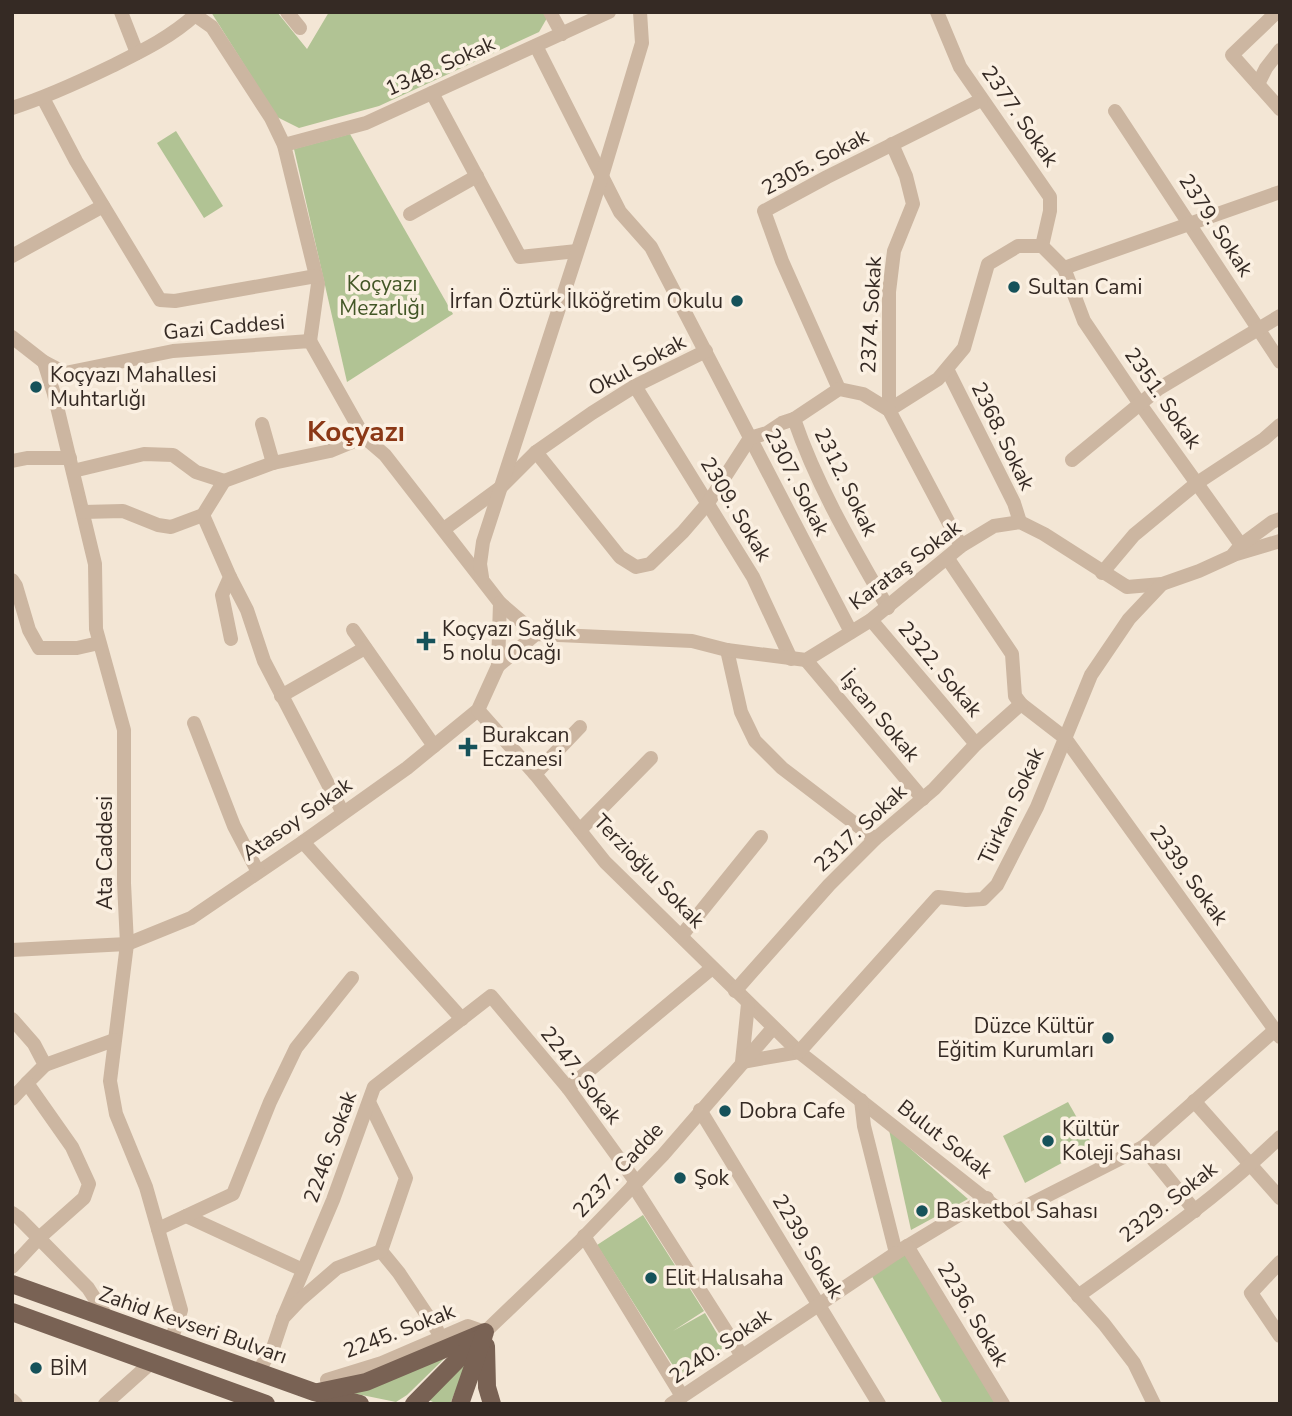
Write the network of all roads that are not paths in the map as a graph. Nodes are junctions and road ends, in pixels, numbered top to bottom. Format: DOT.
graph roads {
  1 [pos="121,12"];
  2 [pos="288,12"];
  3 [pos="550,12"];
  4 [pos="609,12"];
  5 [pos="640,12"];
  6 [pos="937,12"];
  7 [pos="1277,12"];
  8 [pos="196,14"];
  9 [pos="300,28"];
  10 [pos="562,34"];
  11 [pos="536,46"];
  12 [pos="1280,50"];
  13 [pos="137,53"];
  14 [pos="1258,84"];
  15 [pos="432,93"];
  16 [pos="43,98"];
  17 [pos="981,100"];
  18 [pos="12,108"];
  19 [pos="1280,109"];
  20 [pos="1115,111"];
  21 [pos="892,144"];
  22 [pos="284,145"];
  23 [pos="602,176"];
  24 [pos="477,177"];
  25 [pos="1280,192"];
  26 [pos="103,206"];
  27 [pos="410,214"];
  28 [pos="1191,224"];
  29 [pos="1042,246"];
  30 [pos="577,251"];
  31 [pos="12,256"];
  32 [pos="1064,268"];
  33 [pos="316,276"];
  34 [pos="1280,316"];
  35 [pos="1258,330"];
  36 [pos="12,337"];
  37 [pos="310,341"];
  38 [pos="706,351"];
  39 [pos="44,362"];
  40 [pos="1280,362"];
  41 [pos="947,369"];
  42 [pos="65,373"];
  43 [pos="635,386"];
  44 [pos="839,389"];
  45 [pos="54,394"];
  46 [pos="1140,404"];
  47 [pos="889,410"];
  48 [pos="794,419"];
  49 [pos="262,424"];
  50 [pos="1278,429"];
  51 [pos="364,437"];
  52 [pos="750,438"];
  53 [pos="536,452"];
  54 [pos="1072,460"];
  55 [pos="12,461"];
  56 [pos="273,463"];
  57 [pos="71,465"];
  58 [pos="223,481"];
  59 [pos="1197,484"];
  60 [pos="500,488"];
  61 [pos="708,503"];
  62 [pos="83,512"];
  63 [pos="203,515"];
  64 [pos="1280,519"];
  65 [pos="1020,522"];
  66 [pos="443,529"];
  67 [pos="1280,541"];
  68 [pos="961,546"];
  69 [pos="1237,550"];
  70 [pos="948,559"];
  71 [pos="1102,573"];
  72 [pos="230,577"];
  73 [pos="12,580"];
  74 [pos="482,580"];
  75 [pos="1162,584"];
  76 [pos="500,603"];
  77 [pos="888,608"];
  78 [pos="872,620"];
  79 [pos="353,630"];
  80 [pos="851,632"];
  81 [pos="536,634"];
  82 [pos="231,639"];
  83 [pos="99,643"];
  84 [pos="365,648"];
  85 [pos="727,650"];
  86 [pos="799,659"];
  87 [pos="498,666"];
  88 [pos="281,696"];
  89 [pos="1021,704"];
  90 [pos="478,710"];
  91 [pos="194,723"];
  92 [pos="580,727"];
  93 [pos="1065,738"];
  94 [pos="976,744"];
  95 [pos="434,746"];
  96 [pos="651,758"];
  97 [pos="535,774"];
  98 [pos="923,799"];
  99 [pos="343,813"];
  100 [pos="580,830"];
  101 [pos="761,837"];
  102 [pos="875,839"];
  103 [pos="303,842"];
  104 [pos="258,872"];
  105 [pos="682,935"];
  106 [pos="127,944"];
  107 [pos="12,950"];
  108 [pos="712,968"];
  109 [pos="352,978"];
  110 [pos="735,991"];
  111 [pos="491,996"];
  112 [pos="748,1004"];
  113 [pos="12,1019"];
  114 [pos="462,1019"];
  115 [pos="773,1028"];
  116 [pos="1278,1034"];
  117 [pos="114,1040"];
  118 [pos="799,1052"];
  119 [pos="742,1062"];
  120 [pos="45,1065"];
  121 [pos="27,1083"];
  122 [pos="568,1088"];
  123 [pos="12,1099"];
  124 [pos="861,1100"];
  125 [pos="1194,1101"];
  126 [pos="369,1102"];
  127 [pos="700,1110"];
  128 [pos="1280,1137"];
  129 [pos="1143,1147"];
  130 [pos="1250,1165"];
  131 [pos="634,1184"];
  132 [pos="987,1198"];
  133 [pos="1280,1198"];
  134 [pos="1195,1211"];
  135 [pos="12,1213"];
  136 [pos="186,1216"];
  137 [pos="1007,1216"];
  138 [pos="158,1229"];
  139 [pos="584,1236"];
  140 [pos="39,1238"];
  141 [pos="902,1250"];
  142 [pos="381,1251"];
  143 [pos="1280,1262"];
  144 [pos="12,1266"];
  145 [pos="303,1270"];
  146 [pos="12,1284"];
  147 [pos="1078,1296"];
  148 [pos="819,1304"];
  149 [pos="12,1312"];
  150 [pos="283,1318"];
  151 [pos="108,1319"];
  152 [pos="437,1331"];
  153 [pos="485,1332"];
  154 [pos="1280,1336"];
  155 [pos="171,1341"];
  156 [pos="742,1356"];
  157 [pos="153,1362"];
  158 [pos="258,1372"];
  159 [pos="321,1386"];
  160 [pos="676,1400"];
  161 [pos="105,1404"];
  162 [pos="266,1404"];
  163 [pos="360,1404"];
  164 [pos="414,1404"];
  165 [pos="460,1404"];
  166 [pos="492,1404"];
  167 [pos="879,1404"];
  168 [pos="1003,1404"];
  169 [pos="1154,1404"];
  1 -- 13 [label="street"];
  2 -- 9 [label="street"];
  3 -- 10 [label="street"];
  4 -- 10 [label="street, 1348. Sokak"];
  5 -- 23 [label="street"];
  6 -- 17 [label="street, 2377. Sokak"];
  7 -- 14 [label="street"];
  8 -- 13 [label="street"];
  8 -- 22 [label="street"];
  10 -- 11 [label="street, 1348. Sokak"];
  11 -- 15 [label="street, 1348. Sokak"];
  11 -- 23 [label="street, Okul Sokak"];
  12 -- 14 [label="street"];
  13 -- 16 [label="street"];
  14 -- 19 [label="street"];
  15 -- 22 [label="street, 1348. Sokak"];
  15 -- 24 [label="street"];
  16 -- 18 [label="street"];
  16 -- 26 [label="street"];
  17 -- 21 [label="street, 2305. Sokak"];
  17 -- 29 [label="street, 2377. Sokak"];
  20 -- 28 [label="street, 2379. Sokak"];
  21 -- 44 [label="street, 2305. Sokak"];
  21 -- 47 [label="street, 2374. Sokak"];
  22 -- 33 [label="street"];
  23 -- 30 [label="street"];
  23 -- 38 [label="street, Okul Sokak"];
  24 -- 27 [label="street"];
  24 -- 30 [label="street"];
  25 -- 28 [label="street"];
  26 -- 31 [label="street"];
  26 -- 33 [label="street"];
  28 -- 32 [label="street"];
  28 -- 35 [label="street, 2379. Sokak"];
  29 -- 32 [label="street"];
  29 -- 41 [label="street"];
  30 -- 60 [label="street"];
  32 -- 46 [label="street, 2351. Sokak"];
  33 -- 37 [label="street"];
  34 -- 35 [label="street"];
  35 -- 40 [label="street, 2379. Sokak"];
  35 -- 46 [label="street"];
  36 -- 39 [label="street"];
  37 -- 42 [label="street, Gazi Caddesi"];
  37 -- 51 [label="street, Gazi Caddesi"];
  38 -- 43 [label="street, Okul Sokak"];
  38 -- 52 [label="street, 2307. Sokak"];
  39 -- 42 [label="street"];
  39 -- 45 [label="street, Ata Caddesi"];
  41 -- 47 [label="street"];
  41 -- 65 [label="street, 2368. Sokak"];
  42 -- 45 [label="street"];
  43 -- 53 [label="street, Okul Sokak"];
  43 -- 61 [label="street, 2309. Sokak"];
  44 -- 47 [label="street"];
  44 -- 48 [label="street, 2312. Sokak"];
  45 -- 57 [label="street, Ata Caddesi"];
  46 -- 54 [label="street"];
  46 -- 59 [label="street, 2351. Sokak"];
  47 -- 68 [label="street"];
  48 -- 52 [label="street"];
  48 -- 77 [label="street, 2312. Sokak"];
  49 -- 56 [label="street"];
  50 -- 59 [label="street"];
  51 -- 56 [label="street"];
  51 -- 66 [label="street, Gazi Caddesi"];
  52 -- 61 [label="street"];
  52 -- 80 [label="street, 2307. Sokak"];
  53 -- 60 [label="street, Okul Sokak"];
  53 -- 61 [label="street"];
  55 -- 57 [label="street"];
  56 -- 58 [label="street"];
  57 -- 58 [label="street"];
  57 -- 62 [label="street, Ata Caddesi"];
  58 -- 63 [label="street"];
  59 -- 69 [label="street, 2351. Sokak"];
  59 -- 71 [label="street"];
  60 -- 66 [label="street, Okul Sokak"];
  60 -- 74 [label="street"];
  61 -- 86 [label="street, 2309. Sokak"];
  62 -- 63 [label="street"];
  62 -- 83 [label="street, Ata Caddesi"];
  63 -- 72 [label="street"];
  64 -- 69 [label="street"];
  65 -- 68 [label="street, Karataş Sokak"];
  65 -- 71 [label="street"];
  66 -- 74 [label="street, Gazi Caddesi"];
  67 -- 69 [label="street"];
  68 -- 70 [label="street, Karataş Sokak"];
  69 -- 75 [label="street"];
  70 -- 77 [label="street, Karataş Sokak"];
  70 -- 89 [label="street"];
  71 -- 75 [label="street"];
  72 -- 82 [label="street"];
  72 -- 88 [label="street"];
  73 -- 83 [label="street"];
  74 -- 76 [label="street, Gazi Caddesi"];
  75 -- 93 [label="street"];
  76 -- 81 [label="street, Gazi Caddesi"];
  76 -- 87 [label="street"];
  77 -- 78 [label="street, Karataş Sokak"];
  78 -- 80 [label="street, Karataş Sokak"];
  78 -- 94 [label="street, 2322. Sokak"];
  79 -- 84 [label="street"];
  80 -- 86 [label="street, Karataş Sokak"];
  81 -- 85 [label="street"];
  81 -- 87 [label="street"];
  83 -- 106 [label="street, Ata Caddesi"];
  84 -- 88 [label="street"];
  84 -- 95 [label="street"];
  85 -- 86 [label="street"];
  85 -- 102 [label="street"];
  86 -- 98 [label="street, İşcan Sokak"];
  87 -- 90 [label="street"];
  88 -- 99 [label="street"];
  89 -- 93 [label="street, Türkan Sokak"];
  89 -- 94 [label="street, 2317. Sokak"];
  90 -- 95 [label="street, Atasoy Sokak"];
  90 -- 97 [label="street, Terzioğlu Sokak"];
  91 -- 104 [label="street"];
  92 -- 97 [label="street"];
  93 -- 116 [label="street, 2339. Sokak"];
  93 -- 118 [label="street, Türkan Sokak"];
  94 -- 98 [label="street, 2317. Sokak"];
  95 -- 99 [label="street, Atasoy Sokak"];
  96 -- 100 [label="street"];
  97 -- 100 [label="street, Terzioğlu Sokak"];
  98 -- 102 [label="street, 2317. Sokak"];
  99 -- 103 [label="street, Atasoy Sokak"];
  100 -- 105 [label="street, Terzioğlu Sokak"];
  101 -- 105 [label="street"];
  102 -- 110 [label="street, 2317. Sokak"];
  103 -- 104 [label="street, Atasoy Sokak"];
  103 -- 114 [label="street"];
  104 -- 106 [label="street, Atasoy Sokak"];
  105 -- 108 [label="street, Terzioğlu Sokak"];
  106 -- 107 [label="street, Atasoy Sokak"];
  106 -- 117 [label="street, Ata Caddesi"];
  108 -- 110 [label="street, Terzioğlu Sokak"];
  108 -- 122 [label="street"];
  109 -- 136 [label="street"];
  110 -- 112 [label="street, Terzioğlu Sokak"];
  111 -- 114 [label="street, 2246. Sokak"];
  111 -- 122 [label="street, 2247. Sokak"];
  112 -- 115 [label="street, Terzioğlu Sokak"];
  112 -- 119 [label="street"];
  113 -- 120 [label="street"];
  114 -- 126 [label="street, 2246. Sokak"];
  115 -- 118 [label="street, Terzioğlu Sokak"];
  115 -- 119 [label="street, 2237. Cadde"];
  116 -- 125 [label="street"];
  117 -- 120 [label="street"];
  117 -- 138 [label="street, Ata Caddesi"];
  118 -- 119 [label="street"];
  118 -- 124 [label="street, Bulut Sokak"];
  119 -- 127 [label="street, 2237. Cadde"];
  120 -- 121 [label="street"];
  121 -- 123 [label="street"];
  121 -- 140 [label="street"];
  122 -- 131 [label="street, 2247. Sokak"];
  124 -- 132 [label="street, Bulut Sokak"];
  124 -- 141 [label="street, 2236. Sokak"];
  125 -- 129 [label="street"];
  125 -- 130 [label="street"];
  126 -- 142 [label="street"];
  126 -- 145 [label="street, 2246. Sokak"];
  127 -- 131 [label="street, 2237. Cadde"];
  127 -- 148 [label="street, 2239. Sokak"];
  128 -- 130 [label="street, 2329. Sokak"];
  129 -- 134 [label="street"];
  129 -- 137 [label="street"];
  130 -- 133 [label="street"];
  130 -- 134 [label="street, 2329. Sokak"];
  131 -- 139 [label="street, 2237. Cadde"];
  131 -- 156 [label="street, 2247. Sokak"];
  132 -- 137 [label="street, Bulut Sokak"];
  132 -- 141 [label="street, 2240. Sokak"];
  134 -- 147 [label="street, 2329. Sokak"];
  135 -- 140 [label="street"];
  136 -- 138 [label="street"];
  136 -- 145 [label="street"];
  137 -- 147 [label="street, Bulut Sokak"];
  138 -- 155 [label="street, Ata Caddesi"];
  139 -- 153 [label="street, 2237. Cadde"];
  139 -- 160 [label="street"];
  140 -- 144 [label="street"];
  140 -- 151 [label="street"];
  141 -- 148 [label="street, 2240. Sokak"];
  141 -- 168 [label="street, 2236. Sokak"];
  142 -- 150 [label="street, 2246. Sokak"];
  142 -- 152 [label="street"];
  143 -- 154 [label="street"];
  145 -- 150 [label="street, 2246. Sokak"];
  146 -- 151 [label="main road, Zahid Kevseri Bulvarı"];
  147 -- 169 [label="street, Bulut Sokak"];
  148 -- 156 [label="street, 2240. Sokak"];
  148 -- 167 [label="street, 2239. Sokak"];
  149 -- 157 [label="main road"];
  150 -- 158 [label="street, 2246. Sokak"];
  151 -- 155 [label="main road, Zahid Kevseri Bulvarı"];
  153 -- 159 [label="main road"];
  153 -- 164 [label="main road"];
  153 -- 165 [label="main road"];
  153 -- 166 [label="main road"];
  155 -- 158 [label="main road, Zahid Kevseri Bulvarı"];
  156 -- 160 [label="street, 2240. Sokak"];
  157 -- 161 [label="street"];
  157 -- 162 [label="main road"];
  158 -- 159 [label="main road, Zahid Kevseri Bulvarı"];
  159 -- 163 [label="main road, Zahid Kevseri Bulvarı"];
}
